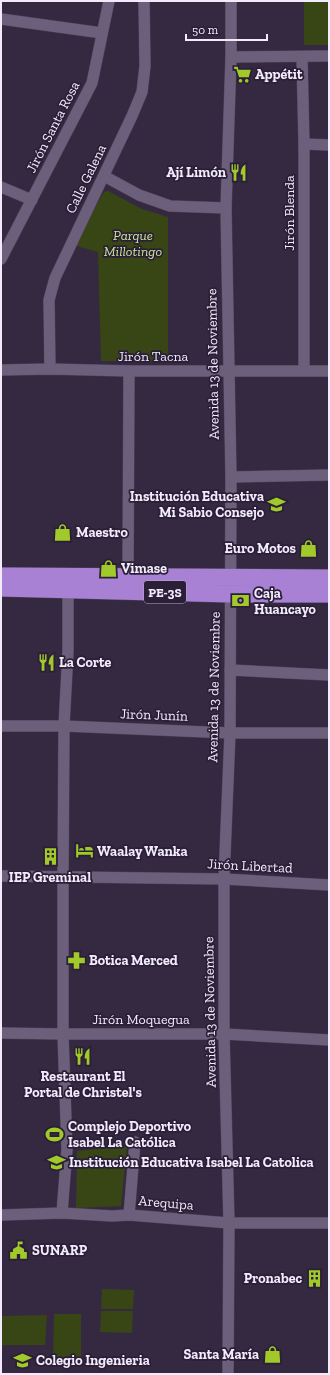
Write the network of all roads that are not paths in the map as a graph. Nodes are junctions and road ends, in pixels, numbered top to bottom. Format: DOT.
graph roads {
  1 [pos="109,1"];
  2 [pos="144,1"];
  3 [pos="231,1"];
  4 [pos="1,18"];
  5 [pos="102,32"];
  6 [pos="329,56"];
  7 [pos="231,57"];
  8 [pos="302,57"];
  9 [pos="304,144"];
  10 [pos="329,145"];
  11 [pos="104,176"];
  12 [pos="1,187"];
  13 [pos="32,200"];
  14 [pos="226,208"];
  15 [pos="1,259"];
  16 [pos="50,369"];
  17 [pos="1,370"];
  18 [pos="304,370"];
  19 [pos="129,371"];
  20 [pos="228,371"];
  21 [pos="329,371"];
  22 [pos="329,475"];
  23 [pos="231,477"];
  24 [pos="1,576"];
  25 [pos="128,577"];
  26 [pos="329,578"];
  27 [pos="68,583"];
  28 [pos="230,585"];
  29 [pos="1,588"];
  30 [pos="329,594"];
  31 [pos="230,670"];
  32 [pos="329,675"];
  33 [pos="1,726"];
  34 [pos="64,726"];
  35 [pos="230,733"];
  36 [pos="329,733"];
  37 [pos="1,876"];
  38 [pos="63,877"];
  39 [pos="224,879"];
  40 [pos="329,885"];
  41 [pos="1,1033"];
  42 [pos="63,1034"];
  43 [pos="224,1034"];
  44 [pos="329,1040"];
  45 [pos="135,1142"];
  46 [pos="62,1213"];
  47 [pos="1,1215"];
  48 [pos="129,1215"];
  49 [pos="229,1223"];
  50 [pos="329,1223"];
  51 [pos="228,1374"];
  1 -- 5 [label="street, Jirón Santa Rosa"];
  2 -- 11 [label="street, Calle Galena"];
  3 -- 7 [label="street, Avenida 13 de Noviembre"];
  4 -- 5 [label="street"];
  5 -- 13 [label="street, Jirón Santa Rosa"];
  6 -- 8 [label="street"];
  7 -- 8 [label="street"];
  7 -- 14 [label="street, Avenida 13 de Noviembre"];
  8 -- 9 [label="street, Jirón Blenda"];
  9 -- 10 [label="street"];
  9 -- 18 [label="street, Jirón Blenda"];
  11 -- 14 [label="street"];
  11 -- 16 [label="street, Calle Galena"];
  12 -- 13 [label="street"];
  13 -- 15 [label="street, Jirón Santa Rosa"];
  14 -- 20 [label="street, Avenida 13 de Noviembre"];
  16 -- 17 [label="street, Jirón Tacna"];
  16 -- 19 [label="street, Jirón Tacna"];
  18 -- 20 [label="street, Jirón Tacna"];
  18 -- 21 [label="street, Jirón Tacna"];
  19 -- 20 [label="street, Jirón Tacna"];
  19 -- 25 [label="street"];
  20 -- 23 [label="street, Avenida 13 de Noviembre"];
  22 -- 23 [label="street"];
  23 -- 28 [label="street, Avenida 13 de Noviembre"];
  24 -- 27 [label="highway, PE-3S"];
  25 -- 27 [label="highway, PE-3S"];
  25 -- 28 [label="highway, PE-3S"];
  26 -- 28 [label="highway, PE-3S"];
  27 -- 28 [label="highway, PE-3S"];
  27 -- 29 [label="highway, PE-3S"];
  27 -- 34 [label="street"];
  28 -- 30 [label="highway, PE-3S"];
  28 -- 31 [label="street, Avenida 13 de Noviembre"];
  31 -- 32 [label="street"];
  31 -- 35 [label="street, Avenida 13 de Noviembre"];
  33 -- 34 [label="street, Jirón Junín"];
  34 -- 35 [label="street, Jirón Junín"];
  34 -- 38 [label="street"];
  35 -- 36 [label="street, Jirón Junín"];
  35 -- 39 [label="street, Avenida 13 de Noviembre"];
  37 -- 38 [label="street, Jirón Libertad"];
  38 -- 39 [label="street, Jirón Libertad"];
  38 -- 42 [label="street"];
  39 -- 40 [label="street, Jirón Libertad"];
  39 -- 43 [label="street, Avenida 13 de Noviembre"];
  41 -- 42 [label="street, Jirón Moquegua"];
  42 -- 43 [label="street, Jirón Moquegua"];
  42 -- 46 [label="street"];
  43 -- 44 [label="street, Jirón Moquegua"];
  43 -- 49 [label="street, Avenida 13 de Noviembre"];
  45 -- 48 [label="street"];
  46 -- 47 [label="street, Arequipa"];
  46 -- 48 [label="street, Arequipa"];
  48 -- 49 [label="street, Arequipa"];
  49 -- 50 [label="street, Arequipa"];
  49 -- 51 [label="street, Avenida 13 de Noviembre"];
}
